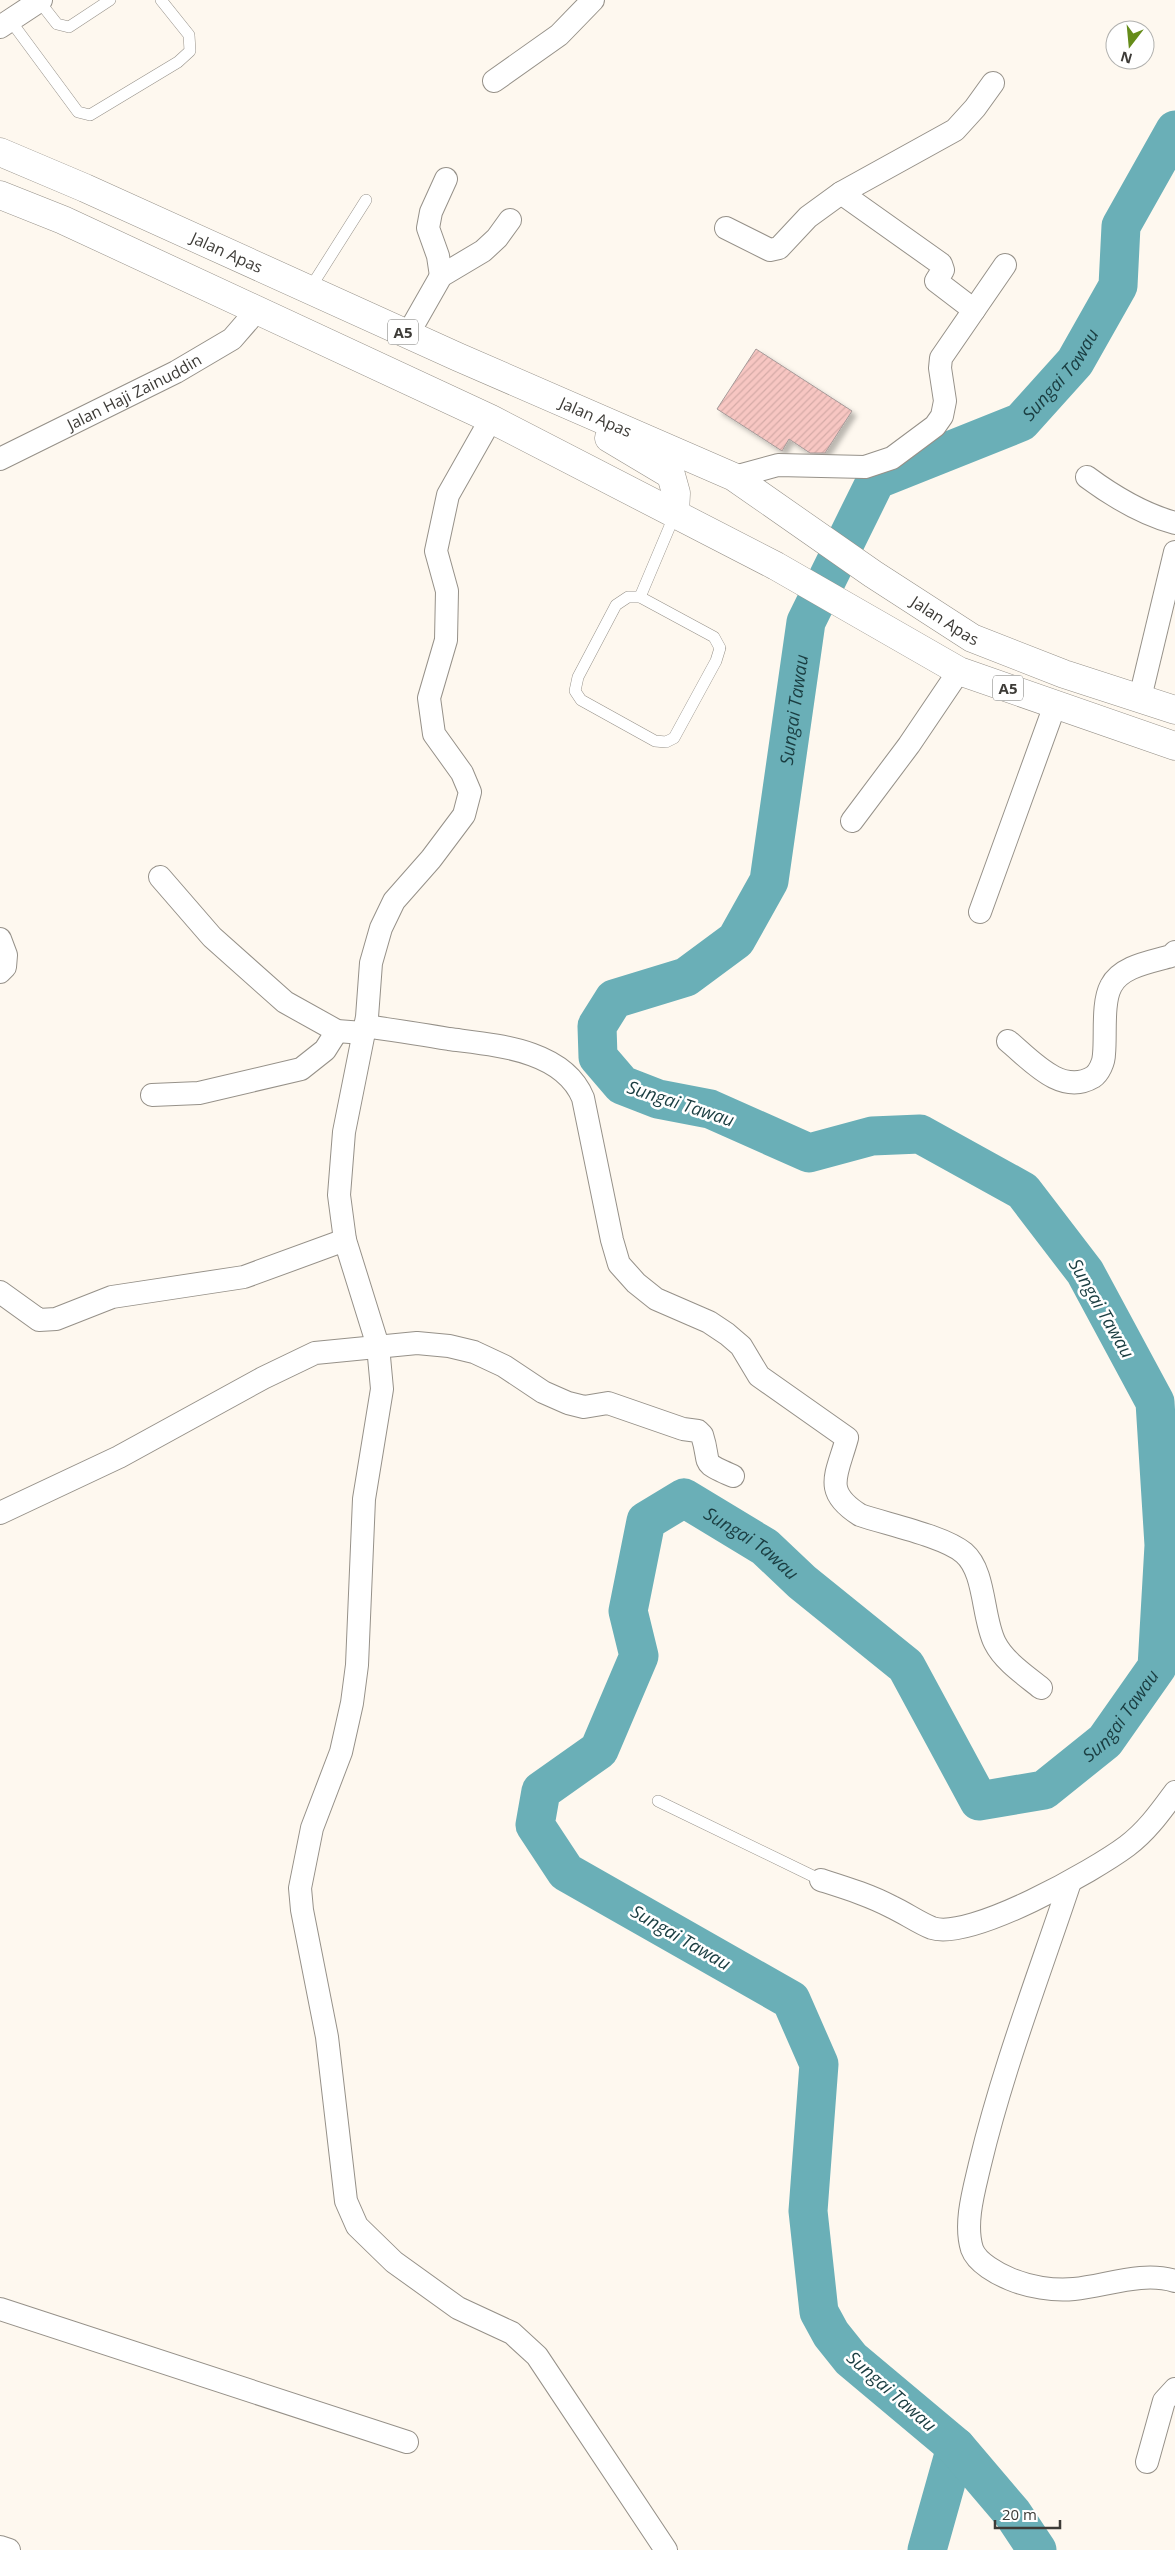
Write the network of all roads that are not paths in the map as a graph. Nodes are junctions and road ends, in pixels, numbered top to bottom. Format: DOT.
graph roads {
  1 [pos="110,0"];
  2 [pos="161,0"];
  3 [pos="593,0"];
  4 [pos="40,1"];
  5 [pos="5,23"];
  6 [pos="494,80"];
  7 [pos="993,83"];
  8 [pos="0,152"];
  9 [pos="446,179"];
  10 [pos="842,193"];
  11 [pos="0,195"];
  12 [pos="366,200"];
  13 [pos="510,220"];
  14 [pos="726,228"];
  15 [pos="1005,266"];
  16 [pos="441,276"];
  17 [pos="309,290"];
  18 [pos="258,309"];
  19 [pos="974,310"];
  20 [pos="408,334"];
  21 [pos="593,416"];
  22 [pos="492,420"];
  23 [pos="0,459"];
  24 [pos="734,477"];
  25 [pos="1087,477"];
  26 [pos="675,514"];
  27 [pos="1175,523"];
  28 [pos="1175,552"];
  29 [pos="640,597"];
  30 [pos="959,671"];
  31 [pos="1140,698"];
  32 [pos="1055,705"];
  33 [pos="1175,710"];
  34 [pos="1175,735"];
  35 [pos="1175,746"];
  36 [pos="852,821"];
  37 [pos="160,877"];
  38 [pos="980,912"];
  39 [pos="0,939"];
  40 [pos="1175,952"];
  41 [pos="0,972"];
  42 [pos="364,1030"];
  43 [pos="337,1032"];
  44 [pos="1008,1042"];
  45 [pos="152,1095"];
  46 [pos="345,1240"];
  47 [pos="0,1292"];
  48 [pos="378,1346"];
  49 [pos="733,1476"];
  50 [pos="0,1513"];
  51 [pos="1040,1688"];
  52 [pos="1175,1792"];
  53 [pos="658,1801"];
  54 [pos="822,1880"];
  55 [pos="1070,1882"];
  56 [pos="1175,2281"];
  57 [pos="0,2308"];
  58 [pos="1175,2389"];
  59 [pos="407,2442"];
  60 [pos="1147,2462"];
  61 [pos="0,2547"];
  62 [pos="9,2550"];
  63 [pos="666,2550"];
  1 -- 4 [label="lane"];
  2 -- 5 [label="lane"];
  3 -- 6 [label="street"];
  4 -- 5 [label="street"];
  7 -- 10 [label="street"];
  8 -- 17 [label="highway, Jalan Apas / A5"];
  9 -- 16 [label="street"];
  10 -- 14 [label="street"];
  10 -- 19 [label="street"];
  11 -- 18 [label="highway, A5"];
  12 -- 17 [label="lane"];
  13 -- 16 [label="street"];
  15 -- 19 [label="street"];
  16 -- 20 [label="street"];
  17 -- 20 [label="highway, Jalan Apas / A5"];
  18 -- 22 [label="highway, A5"];
  18 -- 23 [label="street, Jalan Haji Zainuddin"];
  19 -- 24 [label="street"];
  20 -- 21 [label="highway, Jalan Apas / A5"];
  21 -- 24 [label="highway, Jalan Apas / A5"];
  21 -- 26 [label="highway"];
  22 -- 26 [label="highway, A5"];
  22 -- 42 [label="street"];
  24 -- 31 [label="highway, Jalan Apas / A5"];
  25 -- 27 [label="street"];
  26 -- 29 [label="lane"];
  26 -- 30 [label="highway, A5"];
  28 -- 31 [label="street"];
  29 -- 29 [label="lane"];
  30 -- 32 [label="highway, A5"];
  30 -- 36 [label="street"];
  31 -- 33 [label="highway, Jalan Apas / A5"];
  31 -- 34 [label="highway"];
  32 -- 35 [label="highway, A5"];
  32 -- 38 [label="street"];
  37 -- 43 [label="street"];
  39 -- 41 [label="street"];
  40 -- 44 [label="street"];
  42 -- 43 [label="street"];
  42 -- 46 [label="street"];
  42 -- 51 [label="street"];
  43 -- 45 [label="street"];
  46 -- 47 [label="street"];
  46 -- 48 [label="street"];
  48 -- 49 [label="street"];
  48 -- 50 [label="street"];
  48 -- 63 [label="street"];
  52 -- 55 [label="street"];
  53 -- 54 [label="lane"];
  54 -- 55 [label="street"];
  55 -- 56 [label="street"];
  57 -- 59 [label="street"];
  58 -- 60 [label="street"];
  61 -- 62 [label="street"];
}
